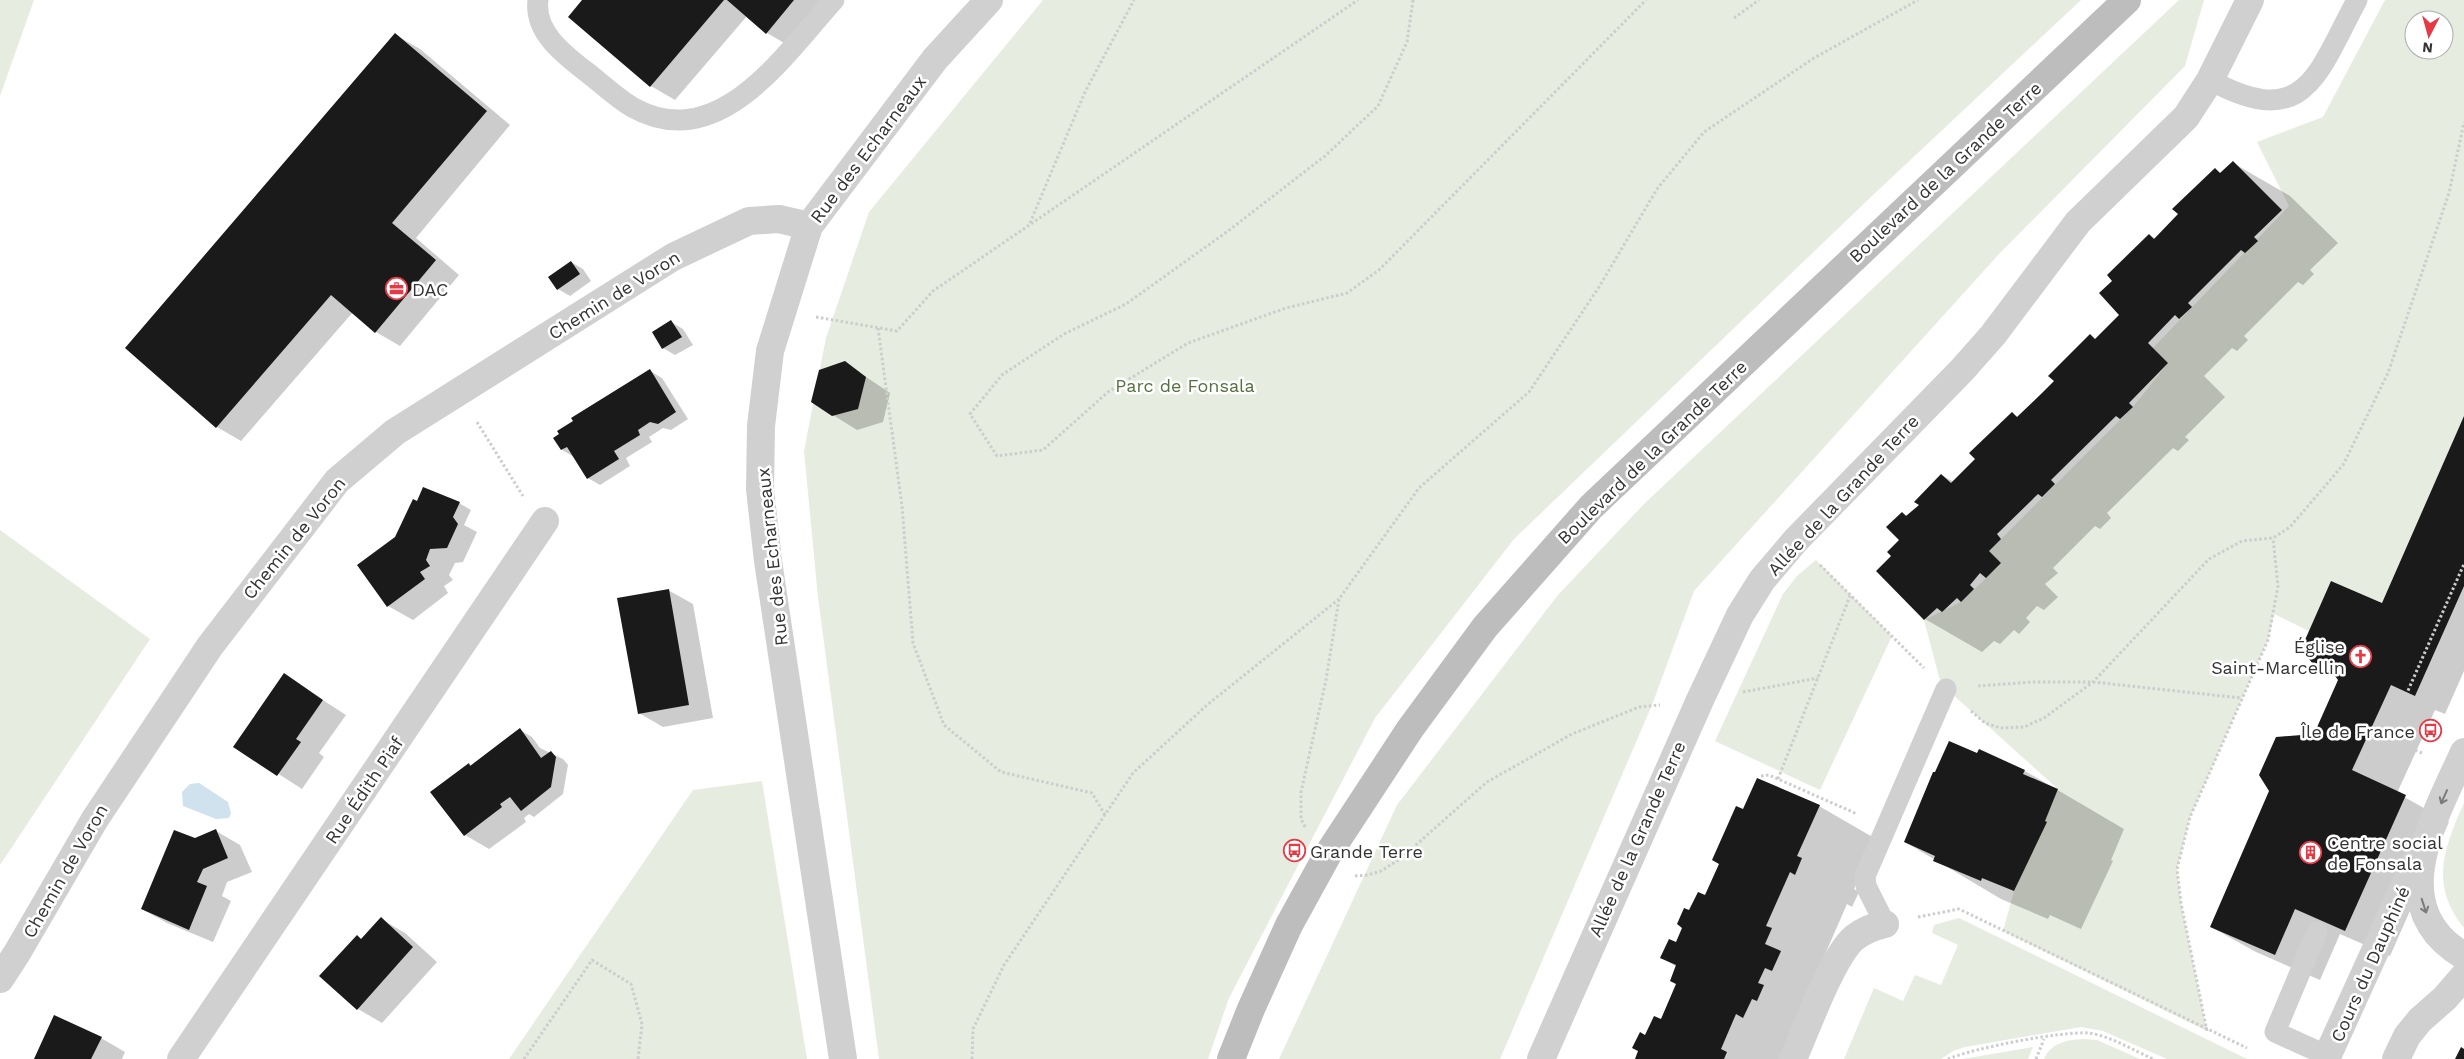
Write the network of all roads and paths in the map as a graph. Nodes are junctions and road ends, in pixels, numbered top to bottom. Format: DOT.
graph roads {
  1 [pos="538,0"];
  2 [pos="834,0"];
  3 [pos="989,0"];
  4 [pos="1134,0"];
  5 [pos="1358,0"];
  6 [pos="1414,0"];
  7 [pos="1646,0"];
  8 [pos="1758,0"];
  9 [pos="1918,0"];
  10 [pos="2127,0"];
  11 [pos="2250,0"];
  12 [pos="2357,0"];
  13 [pos="1734,18"];
  14 [pos="2210,80"];
  15 [pos="2464,122"];
  16 [pos="1029,225"];
  17 [pos="809,226"];
  18 [pos="815,317"];
  19 [pos="878,328"];
  20 [pos="459,392"];
  21 [pos="545,521"];
  22 [pos="2273,538"];
  23 [pos="1816,560"];
  24 [pos="2464,564"];
  25 [pos="1851,595"];
  26 [pos="1339,599"];
  27 [pos="1818,678"];
  28 [pos="2093,682"];
  29 [pos="1946,688"];
  30 [pos="1742,692"];
  31 [pos="2241,698"];
  32 [pos="1665,704"];
  33 [pos="2464,752"];
  34 [pos="2422,753"];
  35 [pos="1761,776"];
  36 [pos="1778,779"];
  37 [pos="1105,815"];
  38 [pos="1885,827"];
  39 [pos="1309,834"];
  40 [pos="2425,841"];
  41 [pos="1346,873"];
  42 [pos="1885,924"];
  43 [pos="2317,932"];
  44 [pos="2464,956"];
  45 [pos="2464,976"];
  46 [pos="0,979"];
  47 [pos="2207,1031"];
  48 [pos="2044,1038"];
  49 [pos="2252,1051"];
  50 [pos="2327,1057"];
  51 [pos="181,1059"];
  52 [pos="524,1059"];
  53 [pos="638,1059"];
  54 [pos="843,1059"];
  55 [pos="972,1059"];
  56 [pos="1231,1059"];
  57 [pos="1541,1059"];
  58 [pos="1793,1059"];
  59 [pos="1948,1059"];
  60 [pos="2036,1059"];
  61 [pos="2153,1059"];
  62 [pos="2396,1059"];
  1 -- 2 [label="lane"];
  3 -- 17 [label="street, Rue des Echarneaux"];
  4 -- 16 [label="path"];
  5 -- 16 [label="path"];
  6 -- 7 [label="path"];
  8 -- 13 [label="path"];
  9 -- 26 [label="path"];
  10 -- 56 [label="street, Boulevard de la Grande Terre"];
  11 -- 14 [label="street, Allée de la Grande Terre"];
  12 -- 14 [label="lane"];
  14 -- 57 [label="street, Allée de la Grande Terre"];
  15 -- 22 [label="path"];
  16 -- 19 [label="path"];
  17 -- 20 [label="street, Chemin de Voron"];
  17 -- 54 [label="street, Rue des Echarneaux"];
  18 -- 19 [label="path"];
  19 -- 37 [label="path"];
  20 -- 21 [label="path"];
  20 -- 46 [label="street, Chemin de Voron"];
  21 -- 51 [label="street, Rue Édith Piaf"];
  22 -- 28 [label="path"];
  22 -- 31 [label="path"];
  23 -- 25 [label="path"];
  24 -- 34 [label="path"];
  25 -- 27 [label="path"];
  25 -- 29 [label="path"];
  26 -- 37 [label="path"];
  26 -- 39 [label="path"];
  27 -- 30 [label="path"];
  27 -- 36 [label="path"];
  28 -- 29 [label="path"];
  28 -- 29 [label="path"];
  28 -- 31 [label="path"];
  29 -- 38 [label="lane"];
  31 -- 47 [label="path"];
  32 -- 41 [label="path"];
  33 -- 40 [label="street, one-way"];
  35 -- 36 [label="path"];
  36 -- 38 [label="path"];
  37 -- 55 [label="path"];
  38 -- 42 [label="lane"];
  40 -- 44 [label="street, one-way"];
  40 -- 50 [label="street, Cours du Dauphiné"];
  42 -- 47 [label="path"];
  42 -- 58 [label="street"];
  43 -- 50 [label="lane"];
  45 -- 62 [label="street"];
  47 -- 49 [label="path"];
  48 -- 59 [label="path"];
  48 -- 60 [label="path"];
  48 -- 61 [label="path"];
  52 -- 53 [label="path"];
}
